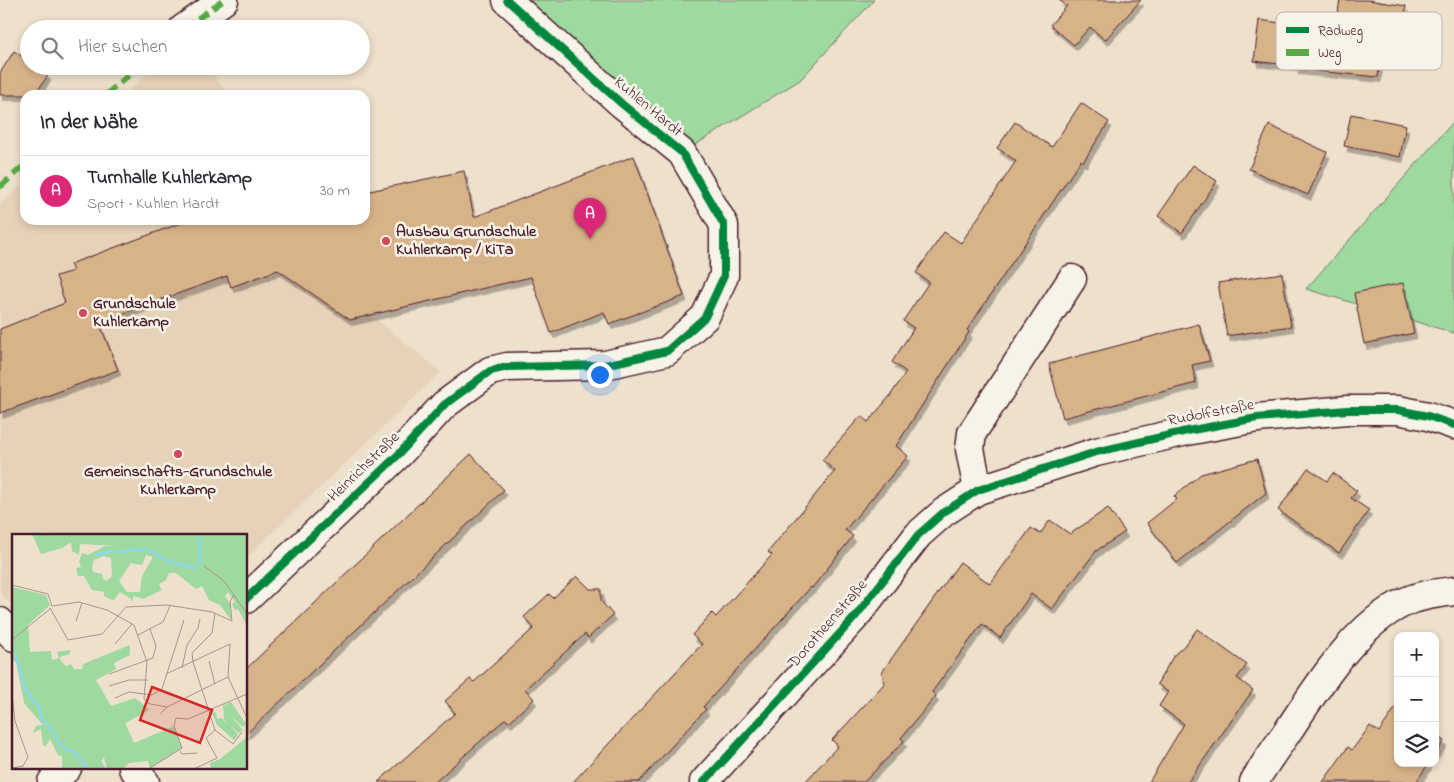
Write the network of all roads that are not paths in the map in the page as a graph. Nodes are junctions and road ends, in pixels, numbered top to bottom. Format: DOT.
graph roads {
  1 [pos="224,0"];
  2 [pos="508,0"];
  3 [pos="196,20"];
  4 [pos="1072,280"];
  5 [pos="507,366"];
  6 [pos="1454,425"];
  7 [pos="978,490"];
  8 [pos="1454,591"];
  9 [pos="248,597"];
  10 [pos="0,622"];
  11 [pos="12,635"];
  12 [pos="65,770"];
  13 [pos="135,770"];
  14 [pos="52,782"];
  15 [pos="145,782"];
  16 [pos="704,782"];
  17 [pos="1254,782"];
  1 -- 3 [label="street"];
  2 -- 5 [label="street, Kuhlen Hardt"];
  4 -- 7 [label="street"];
  5 -- 9 [label="street, Heinrichstraße"];
  6 -- 7 [label="street, Rudolfstraße"];
  7 -- 16 [label="street, Dorotheenstraße"];
  8 -- 17 [label="street"];
  10 -- 11 [label="street"];
  12 -- 14 [label="street"];
  13 -- 15 [label="street"];
}
